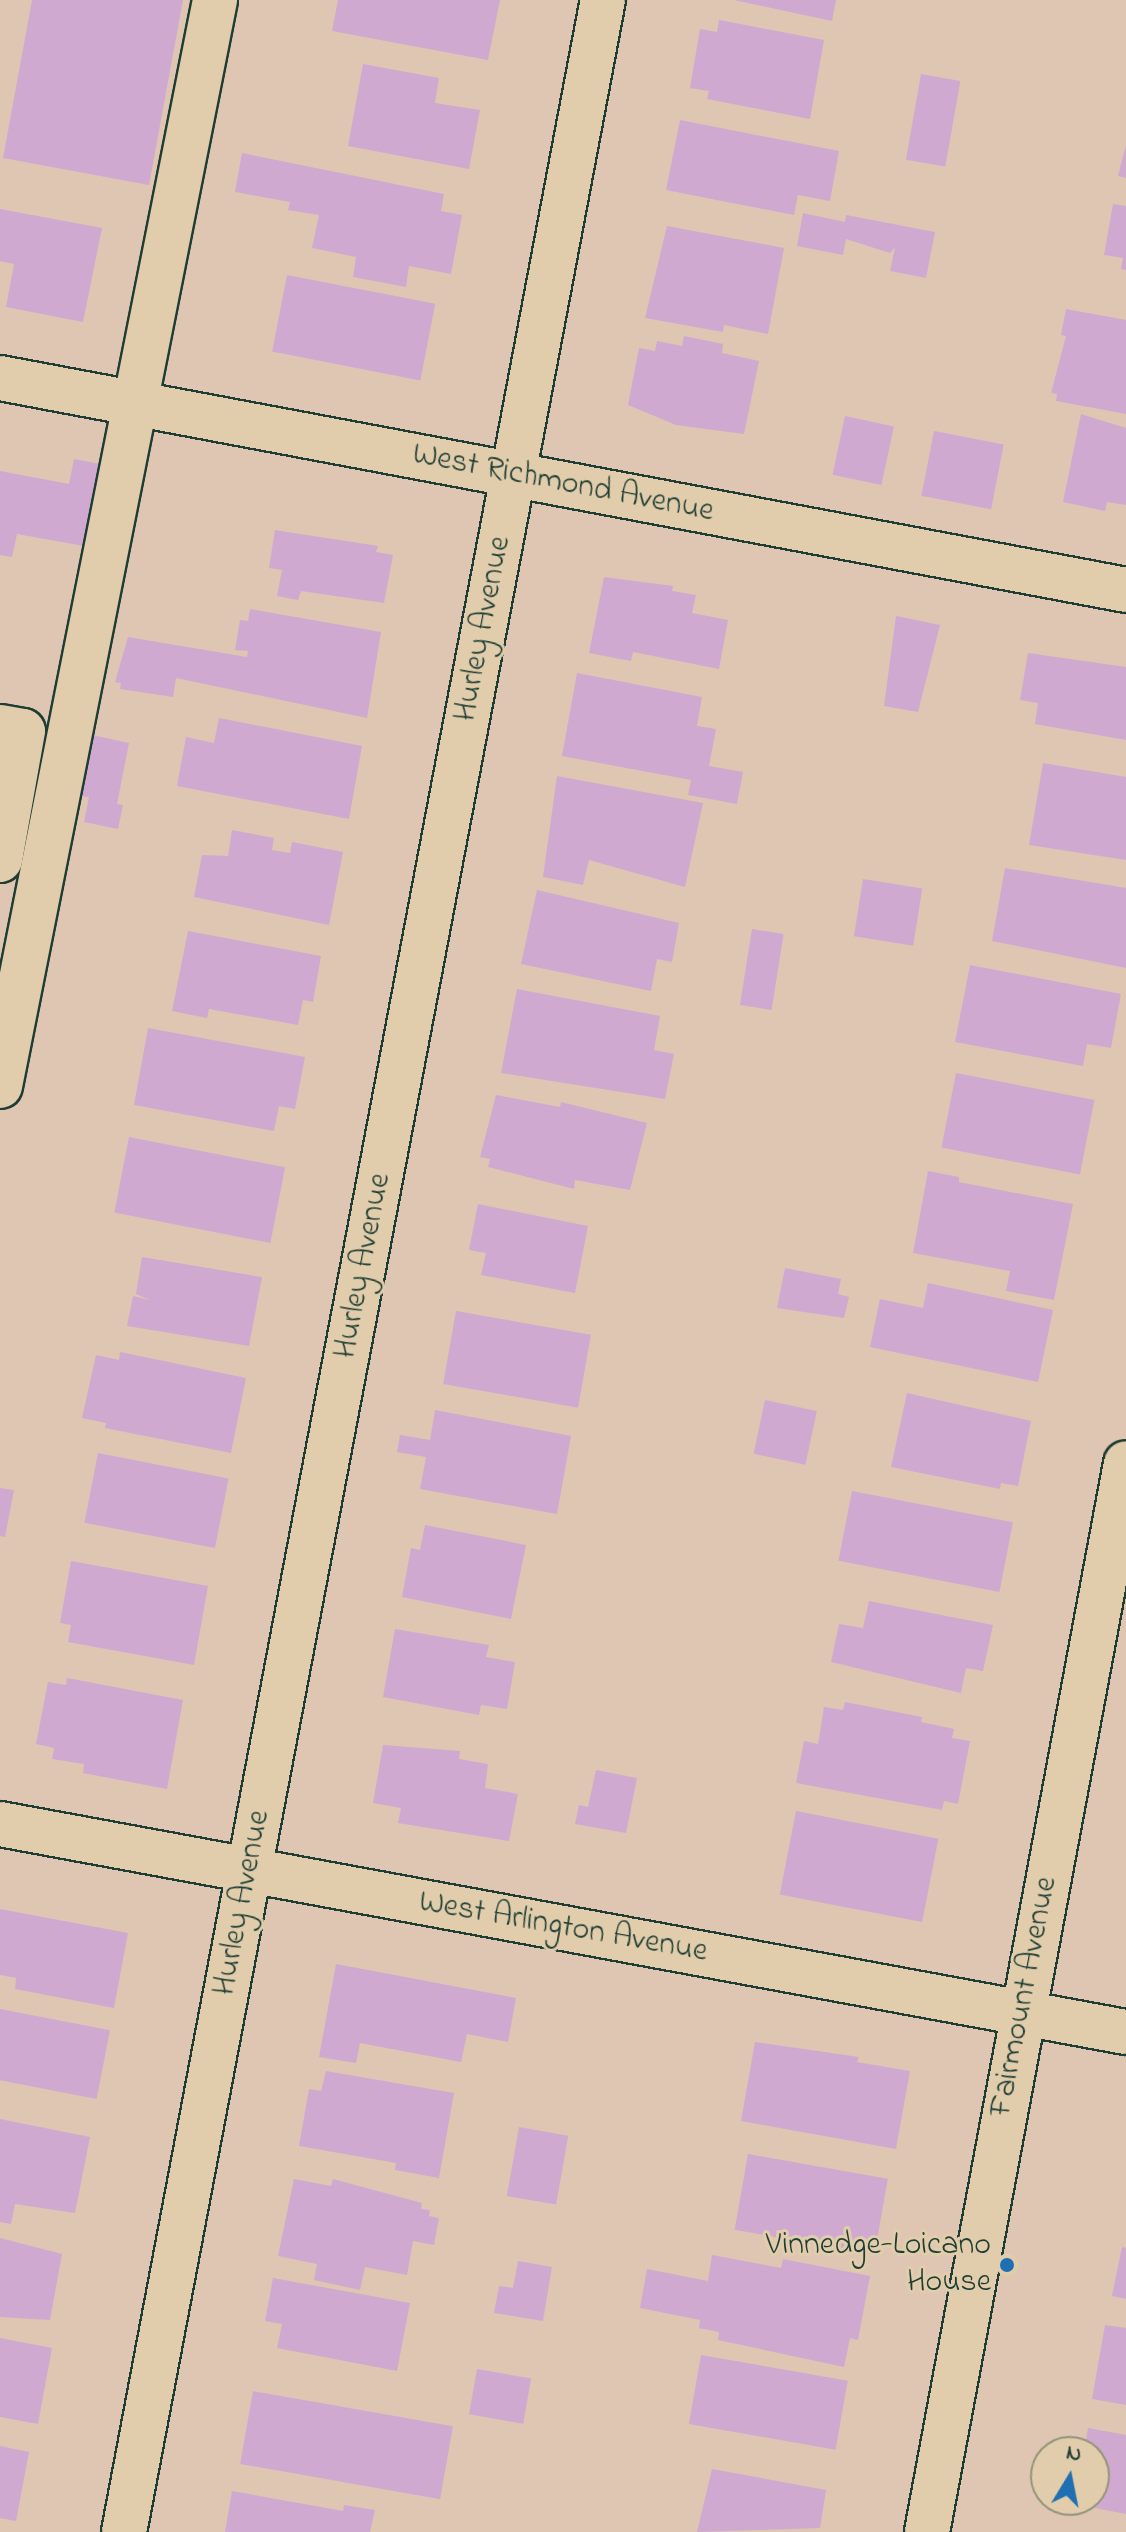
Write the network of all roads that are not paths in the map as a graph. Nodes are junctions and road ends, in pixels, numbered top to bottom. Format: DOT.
graph roads {
  1 [pos="215,0"];
  2 [pos="603,0"];
  3 [pos="0,378"];
  4 [pos="133,403"];
  5 [pos="513,475"];
  6 [pos="1126,590"];
  7 [pos="0,727"];
  8 [pos="0,860"];
  9 [pos="0,1086"];
  10 [pos="1126,1463"];
  11 [pos="0,1824"];
  12 [pos="249,1870"];
  13 [pos="1022,2013"];
  14 [pos="1126,2032"];
  15 [pos="124,2532"];
  16 [pos="927,2532"];
  1 -- 4 [label="street"];
  2 -- 5 [label="street, Hurley Avenue"];
  3 -- 4 [label="street, West Richmond Avenue"];
  4 -- 5 [label="street, West Richmond Avenue"];
  4 -- 9 [label="street"];
  5 -- 6 [label="street, West Richmond Avenue"];
  5 -- 12 [label="street, Hurley Avenue"];
  7 -- 8 [label="street"];
  10 -- 13 [label="street, Fairmount Avenue"];
  11 -- 12 [label="street, West Arlington Avenue"];
  12 -- 13 [label="street, West Arlington Avenue"];
  12 -- 15 [label="street, Hurley Avenue"];
  13 -- 14 [label="street, West Arlington Avenue"];
  13 -- 16 [label="street, Fairmount Avenue"];
}
